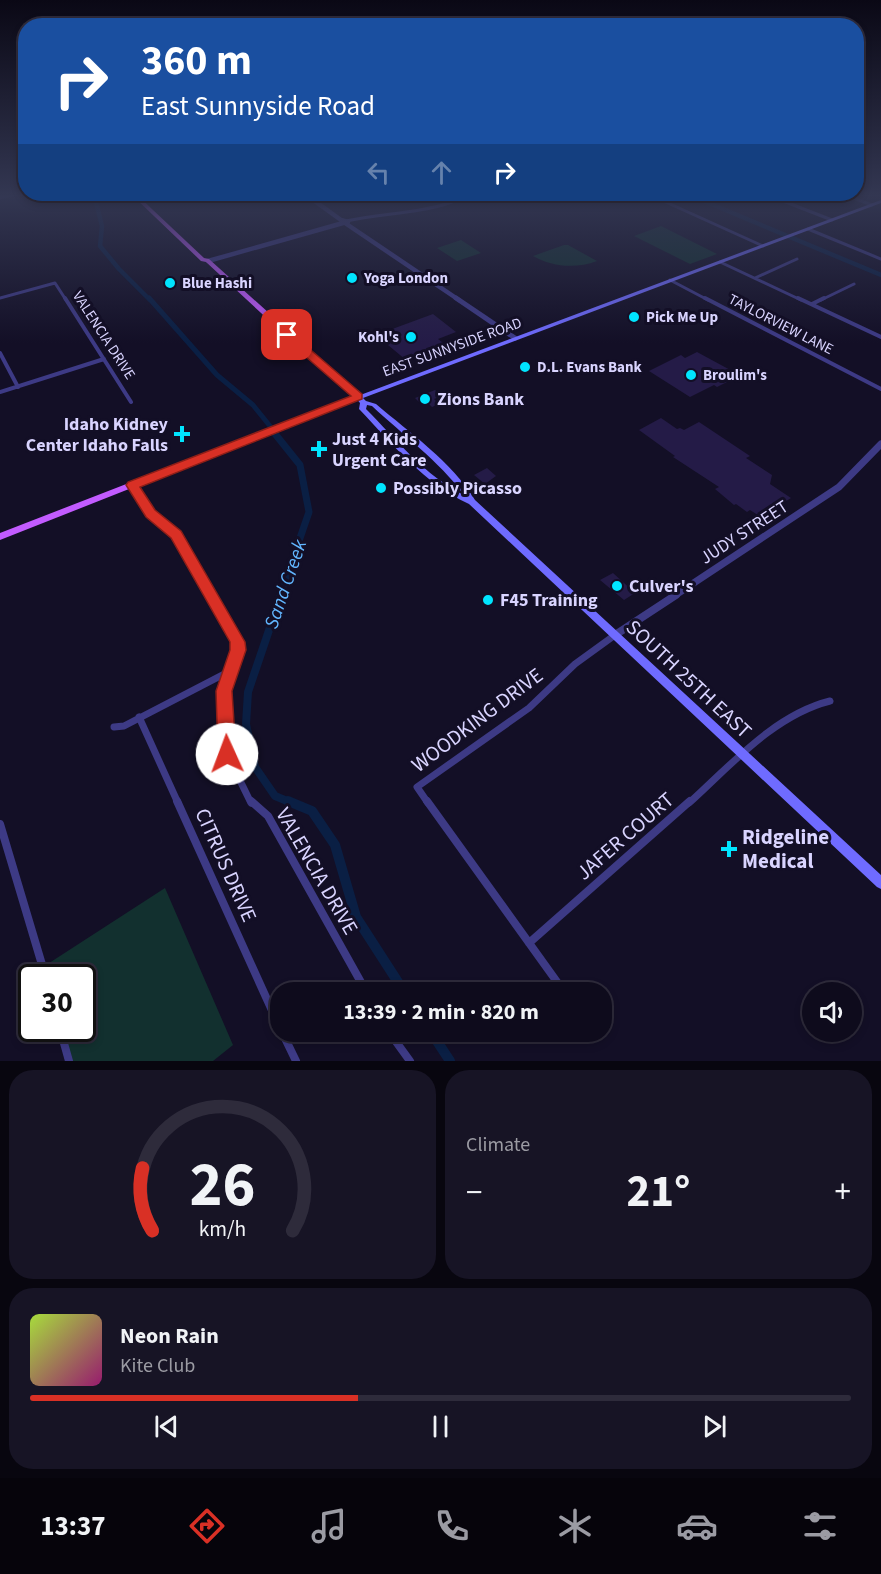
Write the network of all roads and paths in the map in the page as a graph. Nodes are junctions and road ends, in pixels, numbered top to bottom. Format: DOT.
graph roads {
  1 [pos="187,244"];
  2 [pos="267,244"];
  3 [pos="377,244"];
  4 [pos="758,244"];
  5 [pos="769,244"];
  6 [pos="844,244"];
  7 [pos="763,246"];
  8 [pos="880,258"];
  9 [pos="797,259"];
  10 [pos="208,260"];
  11 [pos="720,262"];
  12 [pos="755,278"];
  13 [pos="670,280"];
  14 [pos="854,284"];
  15 [pos="0,297"];
  16 [pos="812,304"];
  17 [pos="880,335"];
  18 [pos="515,338"];
  19 [pos="0,353"];
  20 [pos="104,359"];
  21 [pos="18,387"];
  22 [pos="881,389"];
  23 [pos="0,392"];
  24 [pos="361,399"];
  25 [pos="131,402"];
  26 [pos="881,444"];
  27 [pos="133,485"];
  28 [pos="472,502"];
  29 [pos="0,537"];
  30 [pos="615,635"];
  31 [pos="231,671"];
  32 [pos="830,701"];
  33 [pos="139,717"];
  34 [pos="114,727"];
  35 [pos="744,755"];
  36 [pos="0,825"];
  37 [pos="881,883"];
  38 [pos="529,944"];
  39 [pos="42,964"];
  40 [pos="361,982"];
  41 [pos="556,982"];
  42 [pos="270,1006"];
  43 [pos="64,1042"];
  44 [pos="287,1042"];
  45 [pos="396,1042"];
  46 [pos="69,1061"];
  47 [pos="296,1061"];
  48 [pos="410,1061"];
  1 -- 10 [label="main road, SOUTH 25TH EAST"];
  2 -- 10 [label="street"];
  3 -- 18 [label="street"];
  4 -- 7 [label="street"];
  5 -- 7 [label="main road, EAST SUNNYSIDE ROAD"];
  6 -- 8 [label="street"];
  7 -- 11 [label="main road, EAST SUNNYSIDE ROAD"];
  9 -- 12 [label="street"];
  10 -- 24 [label="main road, SOUTH 25TH EAST"];
  11 -- 12 [label="street"];
  11 -- 13 [label="main road, EAST SUNNYSIDE ROAD"];
  12 -- 16 [label="street"];
  13 -- 18 [label="main road, EAST SUNNYSIDE ROAD"];
  13 -- 22 [label="street, TAYLORVIEW LANE"];
  14 -- 16 [label="street"];
  15 -- 20 [label="street, VALENCIA DRIVE"];
  16 -- 17 [label="street"];
  18 -- 24 [label="main road, EAST SUNNYSIDE ROAD"];
  19 -- 21 [label="street"];
  20 -- 21 [label="street"];
  20 -- 25 [label="street, VALENCIA DRIVE"];
  21 -- 23 [label="street"];
  24 -- 27 [label="main road, EAST SUNNYSIDE ROAD"];
  24 -- 28 [label="main road, SOUTH 25TH EAST"];
  24 -- 28 [label="main road, SOUTH 25TH EAST"];
  26 -- 30 [label="street, JUDY STREET"];
  27 -- 29 [label="main road, EAST SUNNYSIDE ROAD"];
  27 -- 31 [label="street, VALENCIA DRIVE"];
  28 -- 30 [label="main road, SOUTH 25TH EAST"];
  30 -- 35 [label="main road, SOUTH 25TH EAST"];
  30 -- 38 [label="street, WOODKING DRIVE"];
  31 -- 33 [label="street"];
  31 -- 40 [label="street, VALENCIA DRIVE"];
  32 -- 35 [label="street, JAFER COURT"];
  33 -- 34 [label="street"];
  33 -- 42 [label="street, CITRUS DRIVE"];
  35 -- 37 [label="main road, SOUTH 25TH EAST"];
  35 -- 38 [label="street, JAFER COURT"];
  36 -- 39 [label="street"];
  38 -- 41 [label="street, WOODKING DRIVE"];
  43 -- 46 [label="street"];
  44 -- 47 [label="street"];
  45 -- 48 [label="street"];
}
